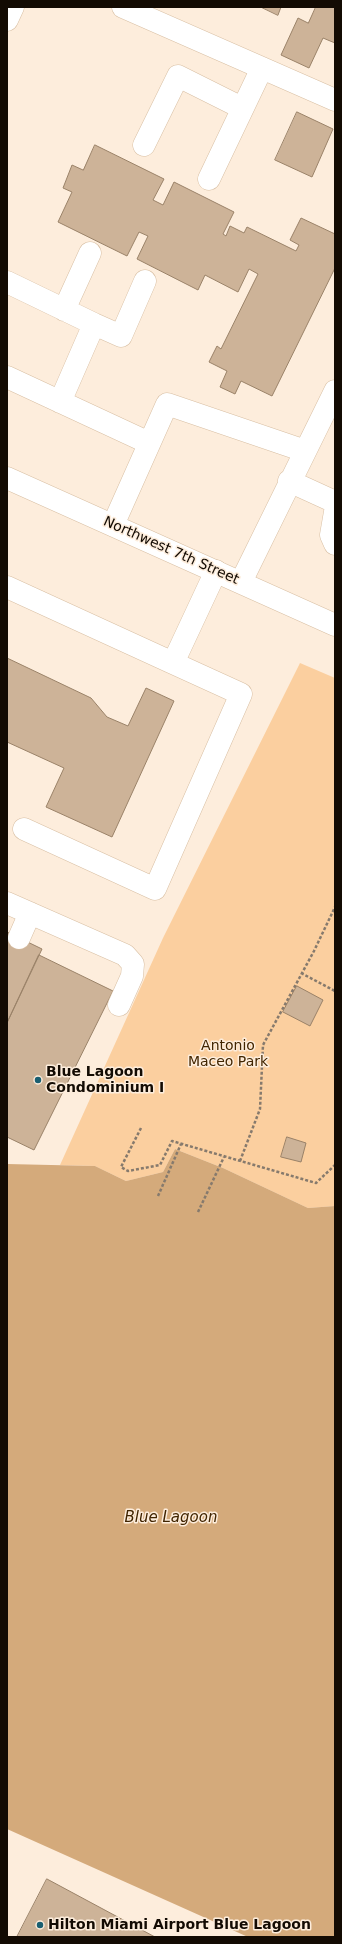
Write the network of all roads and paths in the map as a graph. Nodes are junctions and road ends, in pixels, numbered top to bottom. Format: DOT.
graph roads {
  1 [pos="13,7"];
  2 [pos="123,7"];
  3 [pos="7,20"];
  4 [pos="262,68"];
  5 [pos="335,100"];
  6 [pos="242,108"];
  7 [pos="144,145"];
  8 [pos="209,179"];
  9 [pos="90,253"];
  10 [pos="145,281"];
  11 [pos="7,282"];
  12 [pos="64,310"];
  13 [pos="94,324"];
  14 [pos="7,377"];
  15 [pos="60,402"];
  16 [pos="332,404"];
  17 [pos="150,443"];
  18 [pos="305,451"];
  19 [pos="7,478"];
  20 [pos="289,481"];
  21 [pos="335,502"];
  22 [pos="335,512"];
  23 [pos="113,525"];
  24 [pos="335,544"];
  25 [pos="216,571"];
  26 [pos="240,582"];
  27 [pos="7,587"];
  28 [pos="335,625"];
  29 [pos="173,663"];
  30 [pos="24,829"];
  31 [pos="7,903"];
  32 [pos="335,907"];
  33 [pos="30,913"];
  34 [pos="19,938"];
  35 [pos="301,973"];
  36 [pos="335,991"];
  37 [pos="119,1005"];
  38 [pos="141,1128"];
  39 [pos="181,1144"];
  40 [pos="224,1157"];
  41 [pos="240,1161"];
  42 [pos="335,1165"];
  43 [pos="158,1196"];
  44 [pos="198,1212"];
  1 -- 3 [label="main road"];
  2 -- 4 [label="main road"];
  4 -- 5 [label="main road"];
  4 -- 6 [label="main road"];
  6 -- 7 [label="main road"];
  6 -- 8 [label="main road"];
  9 -- 12 [label="main road"];
  10 -- 13 [label="main road"];
  11 -- 12 [label="main road"];
  12 -- 13 [label="main road"];
  13 -- 15 [label="main road"];
  14 -- 15 [label="main road"];
  15 -- 17 [label="main road"];
  16 -- 18 [label="main road"];
  17 -- 18 [label="main road"];
  17 -- 23 [label="main road"];
  18 -- 20 [label="main road"];
  19 -- 23 [label="main road, Northwest 7th Street"];
  20 -- 21 [label="main road"];
  20 -- 26 [label="main road"];
  22 -- 24 [label="main road"];
  23 -- 25 [label="main road, Northwest 7th Street"];
  25 -- 26 [label="main road, Northwest 7th Street"];
  25 -- 29 [label="main road"];
  26 -- 28 [label="main road, Northwest 7th Street"];
  27 -- 29 [label="main road"];
  29 -- 30 [label="main road"];
  31 -- 33 [label="main road"];
  32 -- 35 [label="path"];
  33 -- 34 [label="main road"];
  33 -- 37 [label="main road"];
  35 -- 36 [label="path"];
  35 -- 41 [label="path"];
  38 -- 39 [label="path"];
  39 -- 40 [label="path"];
  39 -- 43 [label="path"];
  40 -- 41 [label="path"];
  40 -- 44 [label="path"];
  41 -- 42 [label="path"];
}
